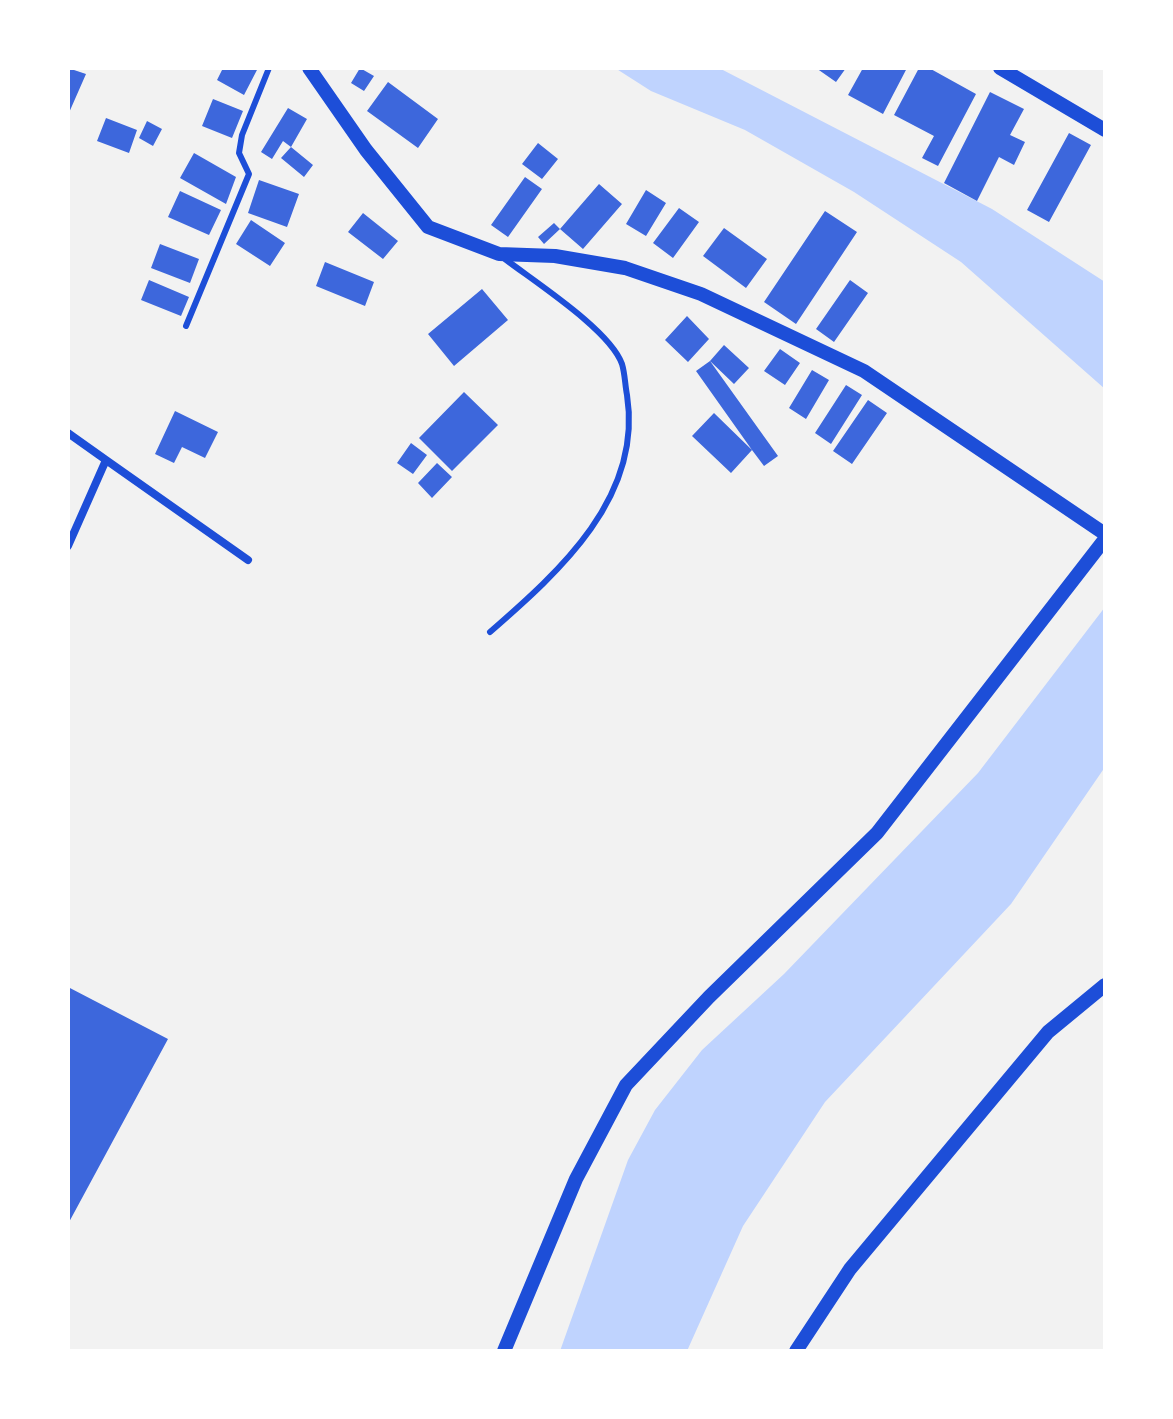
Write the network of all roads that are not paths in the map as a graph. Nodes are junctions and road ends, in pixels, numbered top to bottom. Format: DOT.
graph roads {
  1 [pos="269,68"];
  2 [pos="309,68"];
  3 [pos="1000,68"];
  4 [pos="1101,124"];
  5 [pos="499,254"];
  6 [pos="186,326"];
  7 [pos="68,433"];
  8 [pos="106,460"];
  9 [pos="1105,537"];
  10 [pos="68,546"];
  11 [pos="248,560"];
  12 [pos="490,632"];
  13 [pos="1105,985"];
  14 [pos="504,1351"];
  15 [pos="796,1351"];
  1 -- 6 [label="lane"];
  2 -- 5 [label="street"];
  3 -- 4 [label="street"];
  5 -- 9 [label="street"];
  5 -- 12 [label="lane"];
  7 -- 8 [label="street"];
  8 -- 10 [label="street"];
  8 -- 11 [label="street"];
  9 -- 14 [label="street"];
  13 -- 15 [label="street"];
}
